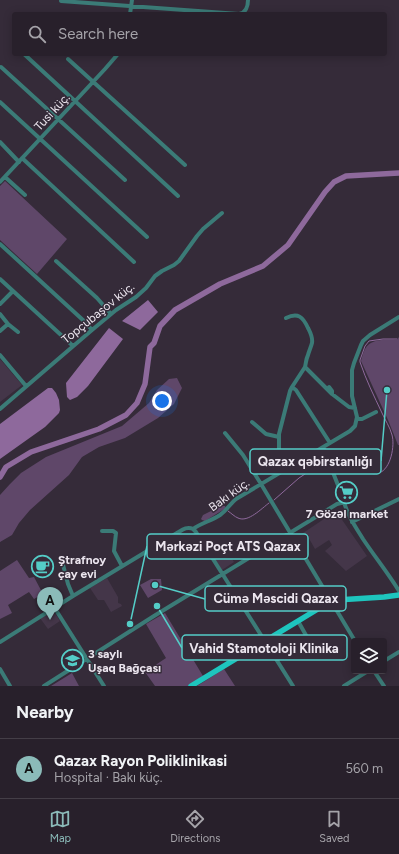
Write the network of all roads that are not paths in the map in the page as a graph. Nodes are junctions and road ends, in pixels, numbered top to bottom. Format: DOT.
graph roads {
  1 [pos="132,0"];
  2 [pos="248,0"];
  3 [pos="61,1"];
  4 [pos="131,7"];
  5 [pos="130,12"];
  6 [pos="209,12"];
  7 [pos="244,12"];
  8 [pos="26,56"];
  9 [pos="116,56"];
  10 [pos="68,59"];
  11 [pos="1,67"];
  12 [pos="94,82"];
  13 [pos="0,102"];
  14 [pos="75,102"];
  15 [pos="59,120"];
  16 [pos="40,139"];
  17 [pos="0,142"];
  18 [pos="21,160"];
  19 [pos="185,165"];
  20 [pos="2,179"];
  21 [pos="125,180"];
  22 [pos="25,195"];
  23 [pos="178,196"];
  24 [pos="222,213"];
  25 [pos="147,237"];
  26 [pos="0,244"];
  27 [pos="56,261"];
  28 [pos="134,262"];
  29 [pos="0,279"];
  30 [pos="13,291"];
  31 [pos="0,304"];
  32 [pos="0,314"];
  33 [pos="111,314"];
  34 [pos="286,318"];
  35 [pos="399,318"];
  36 [pos="8,324"];
  37 [pos="92,330"];
  38 [pos="0,331"];
  39 [pos="18,332"];
  40 [pos="73,346"];
  41 [pos="0,355"];
  42 [pos="305,367"];
  43 [pos="26,386"];
  44 [pos="292,387"];
  45 [pos="329,387"];
  46 [pos="332,394"];
  47 [pos="355,408"];
  48 [pos="0,409"];
  49 [pos="376,412"];
  50 [pos="357,419"];
  51 [pos="252,422"];
  52 [pos="225,433"];
  53 [pos="279,437"];
  54 [pos="330,443"];
  55 [pos="323,447"];
  56 [pos="279,473"];
  57 [pos="261,484"];
  58 [pos="399,499"];
  59 [pos="343,503"];
  60 [pos="352,522"];
  61 [pos="193,529"];
  62 [pos="102,531"];
  63 [pos="290,533"];
  64 [pos="108,546"];
  65 [pos="114,549"];
  66 [pos="61,557"];
  67 [pos="122,566"];
  68 [pos="222,575"];
  69 [pos="399,591"];
  70 [pos="399,595"];
  71 [pos="73,596"];
  72 [pos="331,601"];
  73 [pos="54,607"];
  74 [pos="298,621"];
  75 [pos="353,638"];
  76 [pos="264,641"];
  77 [pos="0,642"];
  78 [pos="312,646"];
  79 [pos="399,652"];
  80 [pos="88,659"];
  81 [pos="387,659"];
  82 [pos="0,669"];
  83 [pos="363,674"];
  84 [pos="376,674"];
  85 [pos="10,686"];
  86 [pos="44,686"];
  87 [pos="104,686"];
  88 [pos="191,686"];
  89 [pos="292,686"];
  90 [pos="344,686"];
  91 [pos="384,686"];
  1 -- 4 [label="street"];
  2 -- 7 [label="street"];
  3 -- 4 [label="street"];
  4 -- 5 [label="street"];
  4 -- 6 [label="street"];
  8 -- 14 [label="street"];
  9 -- 12 [label="street, Tusi küç."];
  10 -- 12 [label="street"];
  11 -- 15 [label="street"];
  12 -- 14 [label="street, Tusi küç."];
  12 -- 19 [label="street"];
  13 -- 16 [label="street"];
  14 -- 15 [label="street, Tusi küç."];
  14 -- 23 [label="street"];
  15 -- 16 [label="street, Tusi küç."];
  15 -- 21 [label="street"];
  16 -- 18 [label="street, Tusi küç."];
  16 -- 25 [label="street"];
  17 -- 18 [label="street"];
  18 -- 20 [label="street, Tusi küç."];
  18 -- 28 [label="street"];
  20 -- 22 [label="street"];
  24 -- 33 [label="street, Topçubaşov küç."];
  26 -- 37 [label="street"];
  27 -- 33 [label="street"];
  29 -- 30 [label="street"];
  30 -- 31 [label="street"];
  30 -- 40 [label="street"];
  32 -- 36 [label="street"];
  33 -- 37 [label="street, Topçubaşov küç."];
  34 -- 42 [label="street"];
  35 -- 47 [label="street"];
  36 -- 38 [label="street"];
  36 -- 39 [label="street"];
  37 -- 40 [label="street, Topçubaşov küç."];
  40 -- 43 [label="street, Topçubaşov küç."];
  41 -- 43 [label="street"];
  42 -- 44 [label="street"];
  42 -- 46 [label="street"];
  43 -- 48 [label="street, Topçubaşov küç."];
  44 -- 53 [label="street"];
  44 -- 54 [label="street"];
  45 -- 46 [label="street"];
  46 -- 47 [label="street"];
  47 -- 50 [label="street"];
  49 -- 50 [label="street"];
  50 -- 54 [label="street, Bakı küç."];
  51 -- 53 [label="street"];
  52 -- 57 [label="street"];
  53 -- 56 [label="street"];
  54 -- 55 [label="street, Bakı küç."];
  55 -- 56 [label="street, Bakı küç."];
  55 -- 59 [label="street"];
  56 -- 57 [label="street, Bakı küç."];
  57 -- 61 [label="street, Bakı küç."];
  57 -- 63 [label="street"];
  58 -- 60 [label="street"];
  59 -- 60 [label="street"];
  59 -- 63 [label="street"];
  60 -- 69 [label="street"];
  61 -- 67 [label="street, Bakı küç."];
  61 -- 68 [label="street"];
  62 -- 65 [label="street"];
  63 -- 68 [label="street"];
  63 -- 72 [label="street"];
  64 -- 65 [label="street"];
  65 -- 67 [label="street"];
  66 -- 71 [label="street"];
  67 -- 71 [label="street, Bakı küç."];
  68 -- 76 [label="street"];
  68 -- 80 [label="street"];
  70 -- 72 [label="main road"];
  71 -- 73 [label="street, Bakı küç."];
  72 -- 74 [label="main road"];
  72 -- 75 [label="street"];
  73 -- 77 [label="street, Bakı küç."];
  73 -- 80 [label="street"];
  74 -- 76 [label="main road"];
  74 -- 78 [label="street"];
  76 -- 88 [label="main road"];
  76 -- 89 [label="street"];
  79 -- 81 [label="street"];
  80 -- 86 [label="street"];
  80 -- 87 [label="street"];
  82 -- 85 [label="street"];
  83 -- 90 [label="street"];
  84 -- 91 [label="street"];
}
